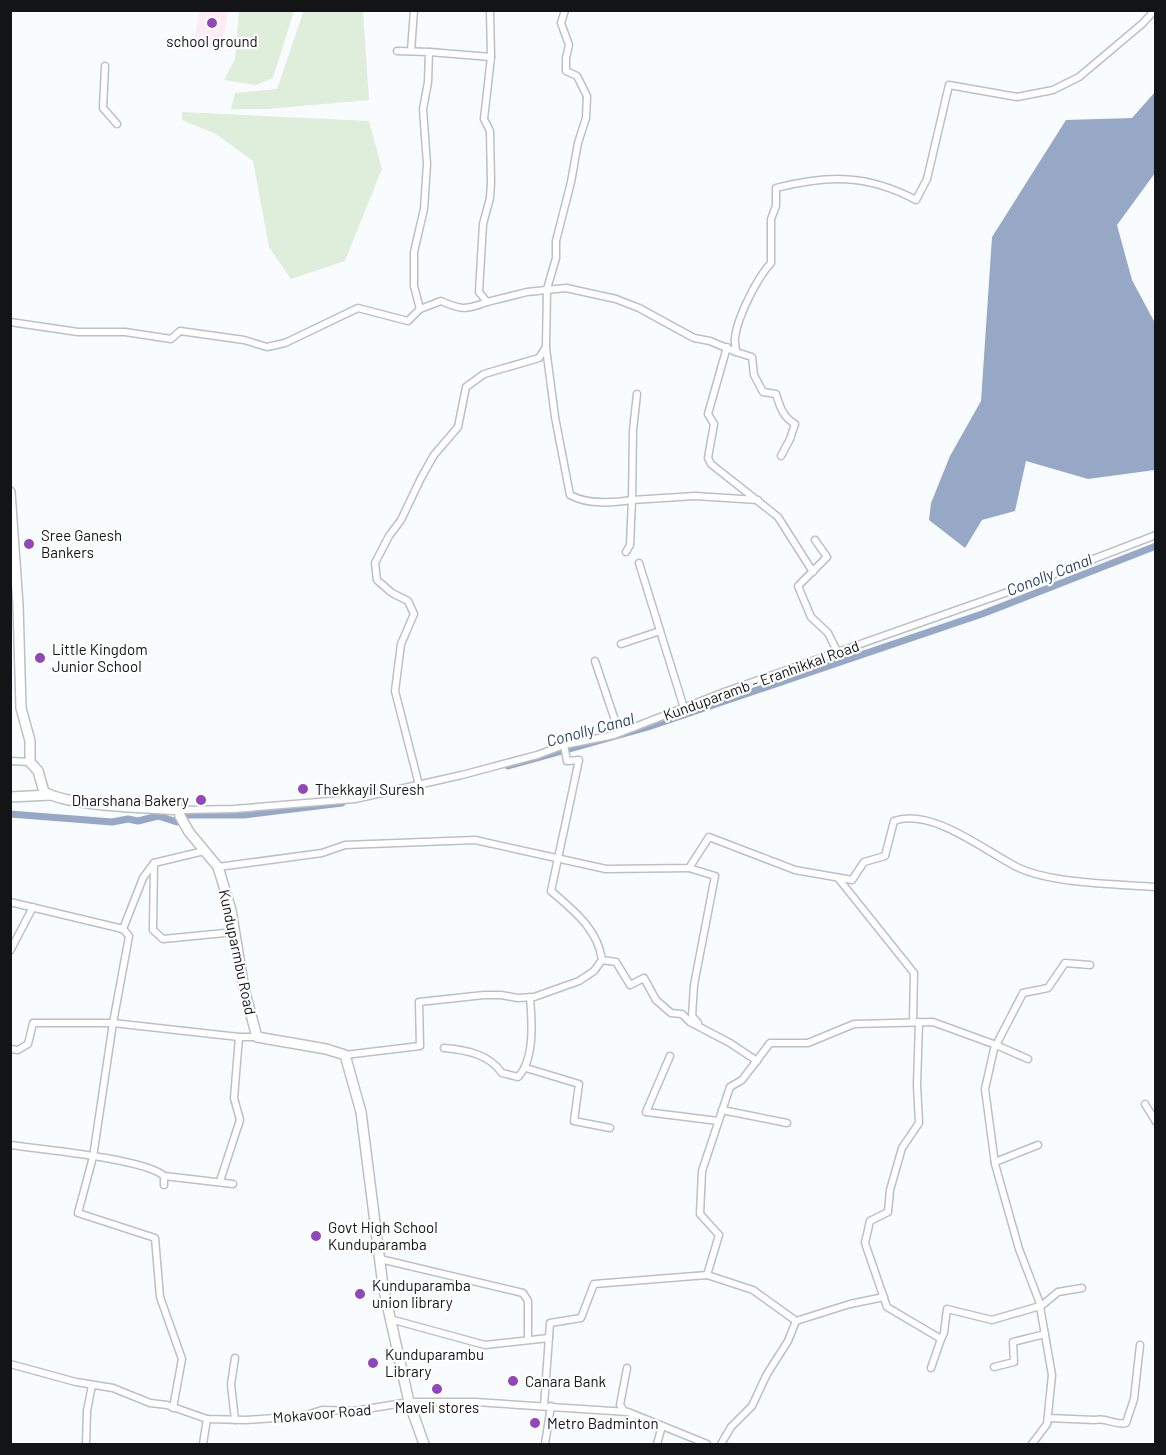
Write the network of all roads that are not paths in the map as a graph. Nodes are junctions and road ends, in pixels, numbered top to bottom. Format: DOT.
graph roads {
  1 [pos="414,10"];
  2 [pos="490,10"];
  3 [pos="565,10"];
  4 [pos="1155,10"];
  5 [pos="397,51"];
  6 [pos="411,51"];
  7 [pos="429,52"];
  8 [pos="491,57"];
  9 [pos="105,66"];
  10 [pos="117,124"];
  11 [pos="547,289"];
  12 [pos="487,302"];
  13 [pos="420,309"];
  14 [pos="10,322"];
  15 [pos="546,347"];
  16 [pos="727,347"];
  17 [pos="736,352"];
  18 [pos="637,394"];
  19 [pos="781,456"];
  20 [pos="10,492"];
  21 [pos="632,500"];
  22 [pos="758,500"];
  23 [pos="12,531"];
  24 [pos="1155,535"];
  25 [pos="814,540"];
  26 [pos="626,552"];
  27 [pos="639,563"];
  28 [pos="813,572"];
  29 [pos="660,631"];
  30 [pos="15,632"];
  31 [pos="621,644"];
  32 [pos="837,651"];
  33 [pos="595,662"];
  34 [pos="684,708"];
  35 [pos="619,732"];
  36 [pos="564,746"];
  37 [pos="10,761"];
  38 [pos="30,762"];
  39 [pos="419,785"];
  40 [pos="51,795"];
  41 [pos="10,797"];
  42 [pos="181,816"];
  43 [pos="204,851"];
  44 [pos="559,860"];
  45 [pos="154,863"];
  46 [pos="218,867"];
  47 [pos="689,868"];
  48 [pos="837,878"];
  49 [pos="1155,887"];
  50 [pos="10,902"];
  51 [pos="33,907"];
  52 [pos="123,929"];
  53 [pos="235,932"];
  54 [pos="10,951"];
  55 [pos="602,960"];
  56 [pos="1090,965"];
  57 [pos="530,997"];
  58 [pos="916,1022"];
  59 [pos="113,1023"];
  60 [pos="700,1026"];
  61 [pos="239,1037"];
  62 [pos="257,1037"];
  63 [pos="996,1045"];
  64 [pos="444,1048"];
  65 [pos="10,1049"];
  66 [pos="345,1055"];
  67 [pos="670,1056"];
  68 [pos="1028,1059"];
  69 [pos="757,1060"];
  70 [pos="526,1068"];
  71 [pos="1145,1104"];
  72 [pos="722,1110"];
  73 [pos="718,1121"];
  74 [pos="1155,1122"];
  75 [pos="787,1123"];
  76 [pos="610,1128"];
  77 [pos="10,1145"];
  78 [pos="1038,1145"];
  79 [pos="93,1157"];
  80 [pos="995,1162"];
  81 [pos="164,1176"];
  82 [pos="220,1181"];
  83 [pos="233,1184"];
  84 [pos="164,1185"];
  85 [pos="380,1259"];
  86 [pos="707,1275"];
  87 [pos="1082,1288"];
  88 [pos="884,1297"];
  89 [pos="1040,1307"];
  90 [pos="390,1319"];
  91 [pos="796,1322"];
  92 [pos="1045,1334"];
  93 [pos="549,1338"];
  94 [pos="941,1339"];
  95 [pos="528,1340"];
  96 [pos="1140,1345"];
  97 [pos="235,1359"];
  98 [pos="10,1364"];
  99 [pos="994,1367"];
  100 [pos="627,1368"];
  101 [pos="931,1368"];
  102 [pos="92,1384"];
  103 [pos="409,1402"];
  104 [pos="548,1406"];
  105 [pos="173,1408"];
  106 [pos="625,1412"];
  107 [pos="632,1414"];
  108 [pos="1048,1418"];
  109 [pos="207,1419"];
  110 [pos="235,1419"];
  111 [pos="631,1425"];
  112 [pos="662,1426"];
  113 [pos="86,1444"];
  114 [pos="203,1444"];
  115 [pos="424,1444"];
  116 [pos="545,1444"];
  117 [pos="657,1444"];
  118 [pos="707,1444"];
  119 [pos="721,1444"];
  120 [pos="1032,1444"];
  1 -- 6 [label="street"];
  2 -- 8 [label="street"];
  3 -- 11 [label="street"];
  4 -- 17 [label="street"];
  5 -- 6 [label="street"];
  6 -- 7 [label="street"];
  7 -- 8 [label="street"];
  7 -- 13 [label="street"];
  8 -- 12 [label="street"];
  9 -- 10 [label="street"];
  11 -- 12 [label="street"];
  11 -- 15 [label="street"];
  11 -- 16 [label="street"];
  12 -- 13 [label="street"];
  13 -- 14 [label="street"];
  15 -- 21 [label="street"];
  15 -- 39 [label="street"];
  16 -- 17 [label="street"];
  16 -- 22 [label="street"];
  17 -- 19 [label="street"];
  18 -- 21 [label="street"];
  20 -- 23 [label="main road"];
  21 -- 22 [label="street"];
  21 -- 26 [label="street"];
  22 -- 28 [label="street"];
  23 -- 30 [label="main road"];
  24 -- 32 [label="street, Kunduparamb - Eranhikkal Road"];
  25 -- 28 [label="street"];
  27 -- 29 [label="street"];
  28 -- 32 [label="street"];
  29 -- 31 [label="street"];
  29 -- 34 [label="street"];
  30 -- 38 [label="main road"];
  32 -- 34 [label="street, Kunduparamb - Eranhikkal Road"];
  33 -- 35 [label="street"];
  34 -- 35 [label="street, Kunduparamb - Eranhikkal Road"];
  35 -- 36 [label="street, Kunduparamb - Eranhikkal Road"];
  36 -- 39 [label="street, Kunduparamb - Eranhikkal Road"];
  36 -- 44 [label="street"];
  37 -- 38 [label="street"];
  38 -- 40 [label="main road"];
  39 -- 42 [label="street, Kunduparamb - Eranhikkal Road"];
  40 -- 41 [label="main road"];
  40 -- 42 [label="main road"];
  42 -- 43 [label="main road, Kunduparmbu Road"];
  43 -- 45 [label="street"];
  43 -- 46 [label="main road, Kunduparmbu Road"];
  44 -- 46 [label="street"];
  44 -- 47 [label="street"];
  44 -- 55 [label="street"];
  45 -- 52 [label="street"];
  45 -- 53 [label="street"];
  46 -- 53 [label="main road, Kunduparmbu Road"];
  47 -- 48 [label="street"];
  47 -- 60 [label="street"];
  48 -- 49 [label="street"];
  48 -- 58 [label="street"];
  50 -- 51 [label="street"];
  51 -- 52 [label="street"];
  51 -- 54 [label="street"];
  52 -- 59 [label="street"];
  53 -- 62 [label="main road, Kunduparmbu Road"];
  55 -- 57 [label="street"];
  55 -- 60 [label="street"];
  56 -- 63 [label="street"];
  57 -- 66 [label="street"];
  57 -- 70 [label="street"];
  58 -- 63 [label="street"];
  58 -- 69 [label="street"];
  58 -- 88 [label="street"];
  59 -- 61 [label="street"];
  59 -- 65 [label="street"];
  59 -- 79 [label="street"];
  60 -- 69 [label="street"];
  61 -- 62 [label="street"];
  61 -- 82 [label="street"];
  62 -- 66 [label="main road"];
  63 -- 68 [label="street"];
  63 -- 80 [label="street"];
  64 -- 70 [label="street"];
  66 -- 85 [label="main road"];
  67 -- 73 [label="street"];
  69 -- 72 [label="street"];
  70 -- 76 [label="street"];
  71 -- 74 [label="street"];
  72 -- 73 [label="street"];
  72 -- 75 [label="street"];
  73 -- 86 [label="street"];
  77 -- 79 [label="street"];
  78 -- 80 [label="street"];
  79 -- 81 [label="street"];
  79 -- 105 [label="street"];
  80 -- 89 [label="street"];
  81 -- 82 [label="street"];
  81 -- 84 [label="street"];
  82 -- 83 [label="street"];
  85 -- 90 [label="main road"];
  85 -- 95 [label="street"];
  86 -- 91 [label="street"];
  86 -- 93 [label="street"];
  87 -- 89 [label="street"];
  88 -- 91 [label="street"];
  88 -- 94 [label="street"];
  89 -- 92 [label="street"];
  89 -- 94 [label="street"];
  90 -- 95 [label="street"];
  90 -- 103 [label="main road"];
  91 -- 119 [label="street"];
  92 -- 99 [label="street"];
  92 -- 108 [label="street"];
  93 -- 95 [label="street"];
  93 -- 104 [label="street"];
  94 -- 101 [label="street"];
  96 -- 108 [label="street"];
  97 -- 110 [label="street"];
  98 -- 102 [label="street, Mokavoor Road"];
  100 -- 106 [label="street"];
  102 -- 105 [label="street, Mokavoor Road"];
  102 -- 113 [label="street"];
  103 -- 104 [label="street, Mokavoor Road"];
  103 -- 110 [label="street, Mokavoor Road"];
  103 -- 115 [label="main road"];
  104 -- 106 [label="street, Mokavoor Road"];
  104 -- 116 [label="street"];
  105 -- 109 [label="street, Mokavoor Road"];
  106 -- 107 [label="street, Mokavoor Road"];
  107 -- 111 [label="street"];
  107 -- 112 [label="street, Mokavoor Road"];
  108 -- 120 [label="street"];
  109 -- 110 [label="street, Mokavoor Road"];
  109 -- 114 [label="street"];
  112 -- 117 [label="street"];
  112 -- 118 [label="street, Mokavoor Road"];
}
